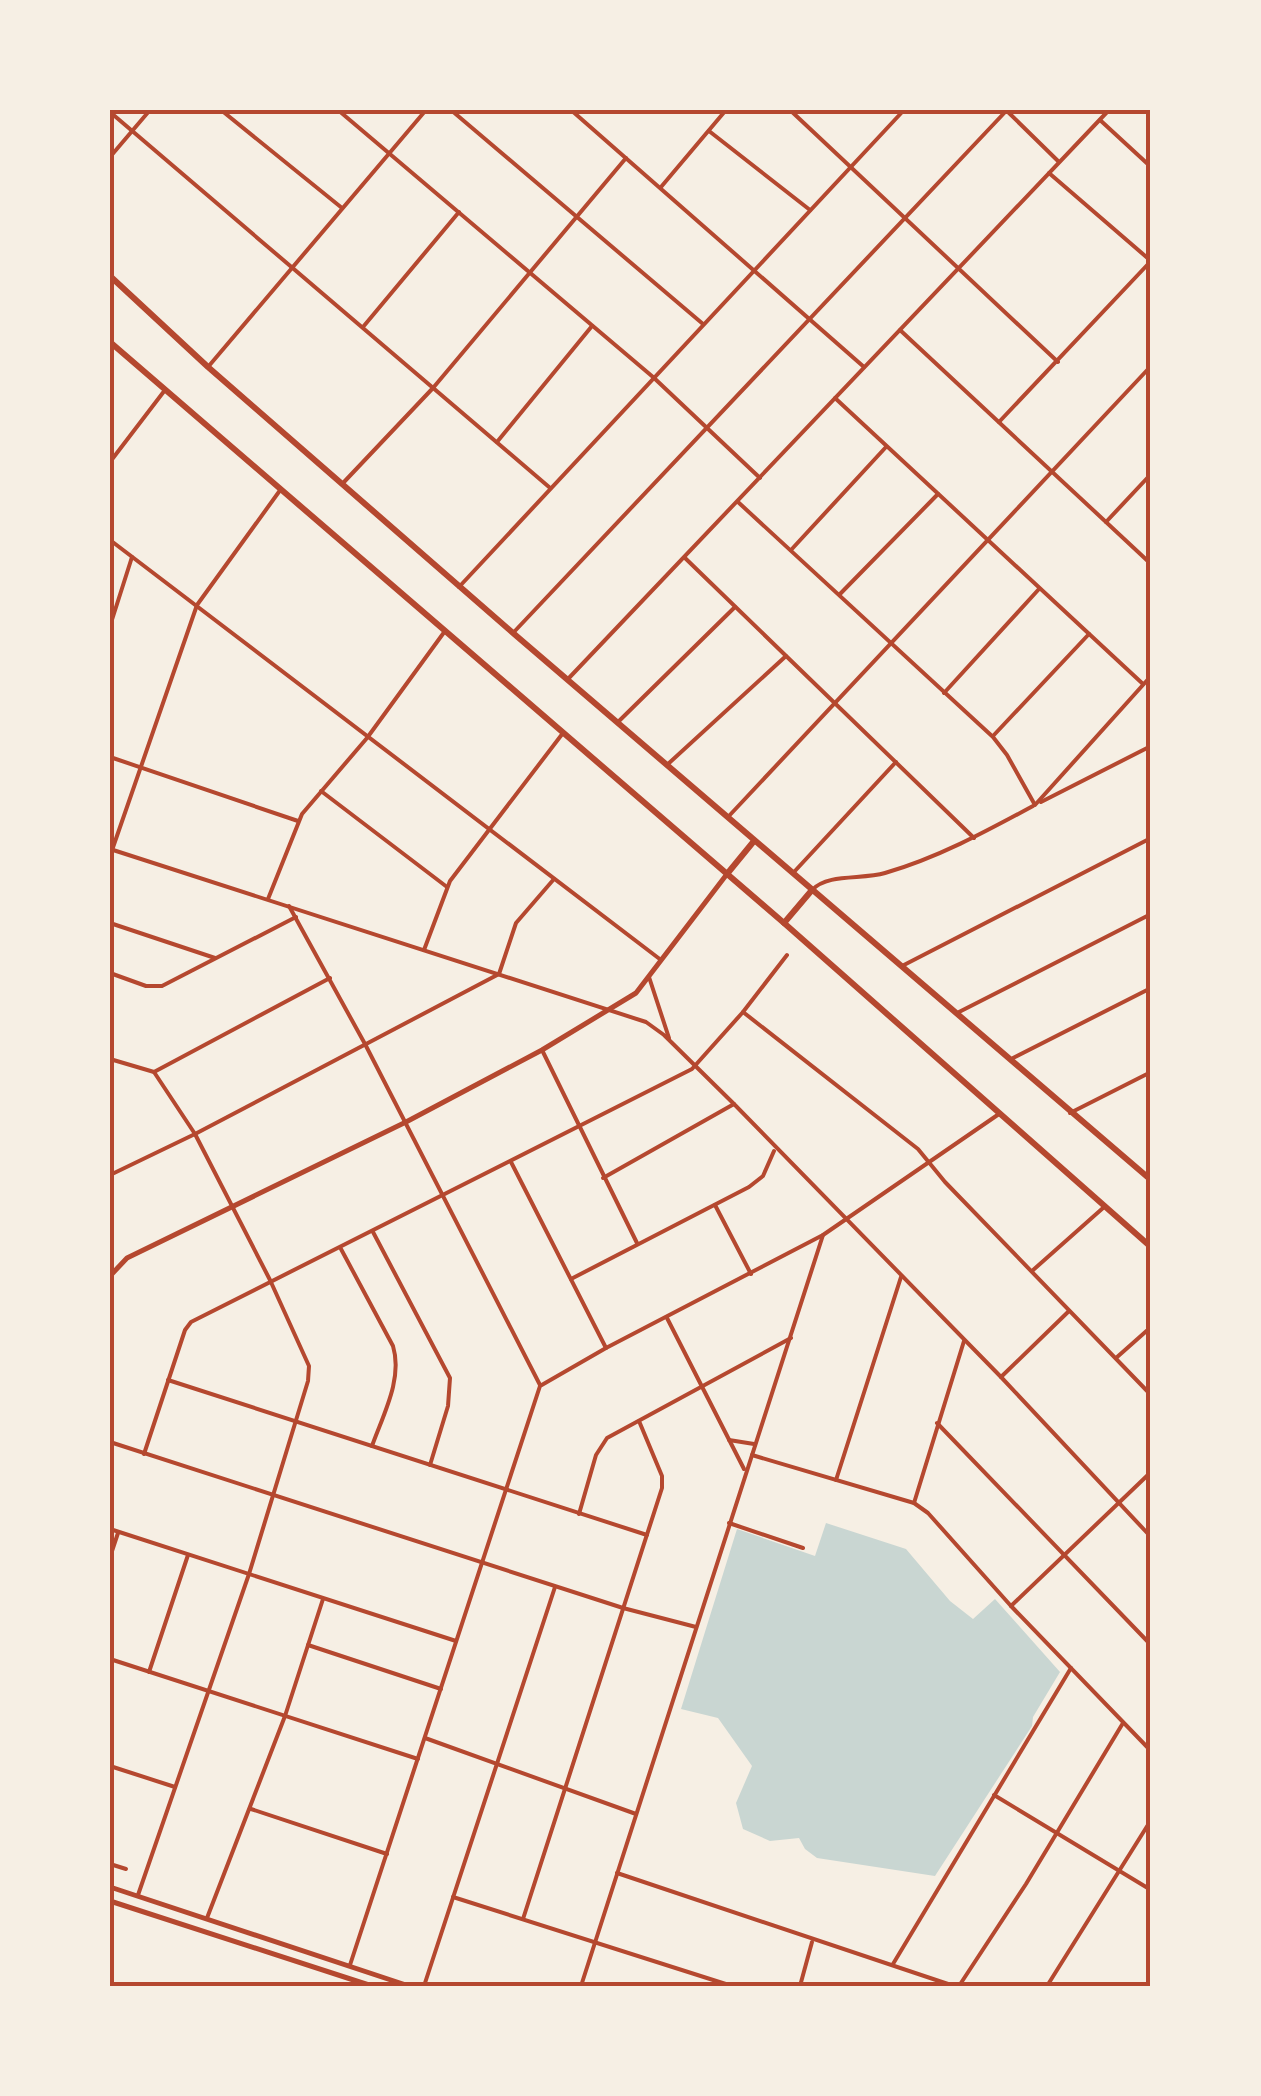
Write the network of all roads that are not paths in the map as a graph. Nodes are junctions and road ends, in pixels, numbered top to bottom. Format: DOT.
graph roads {
  1 [pos="150,110"];
  2 [pos="222,110"];
  3 [pos="338,110"];
  4 [pos="426,110"];
  5 [pos="452,110"];
  6 [pos="571,110"];
  7 [pos="726,110"];
  8 [pos="790,110"];
  9 [pos="1006,110"];
  10 [pos="1109,110"];
  11 [pos="902,111"];
  12 [pos="110,112"];
  13 [pos="1100,120"];
  14 [pos="132,130"];
  15 [pos="709,130"];
  16 [pos="389,153"];
  17 [pos="110,157"];
  18 [pos="626,158"];
  19 [pos="1058,161"];
  20 [pos="851,167"];
  21 [pos="1151,168"];
  22 [pos="1048,172"];
  23 [pos="661,187"];
  24 [pos="342,208"];
  25 [pos="810,210"];
  26 [pos="459,212"];
  27 [pos="578,217"];
  28 [pos="906,219"];
  29 [pos="1151,261"];
  30 [pos="293,266"];
  31 [pos="958,268"];
  32 [pos="754,269"];
  33 [pos="531,274"];
  34 [pos="110,276"];
  35 [pos="812,319"];
  36 [pos="703,324"];
  37 [pos="592,325"];
  38 [pos="363,327"];
  39 [pos="900,330"];
  40 [pos="110,342"];
  41 [pos="1058,362"];
  42 [pos="208,366"];
  43 [pos="1151,366"];
  44 [pos="864,367"];
  45 [pos="653,376"];
  46 [pos="433,388"];
  47 [pos="165,390"];
  48 [pos="835,398"];
  49 [pos="999,422"];
  50 [pos="708,426"];
  51 [pos="497,442"];
  52 [pos="887,446"];
  53 [pos="110,448"];
  54 [pos="116,453"];
  55 [pos="110,462"];
  56 [pos="1051,471"];
  57 [pos="1151,474"];
  58 [pos="760,478"];
  59 [pos="344,483"];
  60 [pos="550,488"];
  61 [pos="281,490"];
  62 [pos="938,494"];
  63 [pos="738,502"];
  64 [pos="1106,522"];
  65 [pos="110,540"];
  66 [pos="988,540"];
  67 [pos="791,550"];
  68 [pos="132,558"];
  69 [pos="686,558"];
  70 [pos="1151,564"];
  71 [pos="459,586"];
  72 [pos="1040,588"];
  73 [pos="839,594"];
  74 [pos="197,605"];
  75 [pos="735,607"];
  76 [pos="110,626"];
  77 [pos="445,631"];
  78 [pos="513,633"];
  79 [pos="1089,634"];
  80 [pos="891,644"];
  81 [pos="786,656"];
  82 [pos="1151,676"];
  83 [pos="568,679"];
  84 [pos="1143,684"];
  85 [pos="944,693"];
  86 [pos="835,703"];
  87 [pos="618,722"];
  88 [pos="563,732"];
  89 [pos="992,737"];
  90 [pos="368,738"];
  91 [pos="1151,746"];
  92 [pos="110,757"];
  93 [pos="896,762"];
  94 [pos="668,764"];
  95 [pos="140,770"];
  96 [pos="321,791"];
  97 [pos="1035,805"];
  98 [pos="728,818"];
  99 [pos="298,821"];
  100 [pos="490,828"];
  101 [pos="974,838"];
  102 [pos="1151,838"];
  103 [pos="754,841"];
  104 [pos="111,851"];
  105 [pos="794,873"];
  106 [pos="727,874"];
  107 [pos="554,878"];
  108 [pos="447,886"];
  109 [pos="812,890"];
  110 [pos="268,899"];
  111 [pos="289,906"];
  112 [pos="1151,914"];
  113 [pos="296,917"];
  114 [pos="110,923"];
  115 [pos="784,923"];
  116 [pos="424,950"];
  117 [pos="787,955"];
  118 [pos="216,958"];
  119 [pos="661,960"];
  120 [pos="901,966"];
  121 [pos="499,974"];
  122 [pos="110,975"];
  123 [pos="648,977"];
  124 [pos="330,978"];
  125 [pos="1151,988"];
  126 [pos="610,1009"];
  127 [pos="743,1012"];
  128 [pos="957,1014"];
  129 [pos="670,1041"];
  130 [pos="366,1044"];
  131 [pos="542,1050"];
  132 [pos="110,1059"];
  133 [pos="1009,1060"];
  134 [pos="696,1066"];
  135 [pos="154,1072"];
  136 [pos="1151,1072"];
  137 [pos="734,1104"];
  138 [pos="1070,1113"];
  139 [pos="999,1114"];
  140 [pos="406,1122"];
  141 [pos="578,1128"];
  142 [pos="195,1134"];
  143 [pos="775,1149"];
  144 [pos="929,1161"];
  145 [pos="512,1162"];
  146 [pos="1151,1167"];
  147 [pos="1142,1172"];
  148 [pos="110,1175"];
  149 [pos="603,1178"];
  150 [pos="1151,1180"];
  151 [pos="442,1197"];
  152 [pos="715,1205"];
  153 [pos="234,1207"];
  154 [pos="1104,1207"];
  155 [pos="846,1218"];
  156 [pos="373,1232"];
  157 [pos="823,1235"];
  158 [pos="638,1245"];
  159 [pos="340,1247"];
  160 [pos="1151,1247"];
  161 [pos="112,1267"];
  162 [pos="1032,1271"];
  163 [pos="751,1274"];
  164 [pos="110,1276"];
  165 [pos="901,1277"];
  166 [pos="572,1279"];
  167 [pos="270,1280"];
  168 [pos="1069,1311"];
  169 [pos="666,1318"];
  170 [pos="1151,1327"];
  171 [pos="790,1338"];
  172 [pos="964,1341"];
  173 [pos="606,1348"];
  174 [pos="1116,1358"];
  175 [pos="1001,1377"];
  176 [pos="168,1380"];
  177 [pos="540,1386"];
  178 [pos="702,1387"];
  179 [pos="1151,1395"];
  180 [pos="639,1421"];
  181 [pos="297,1422"];
  182 [pos="937,1423"];
  183 [pos="729,1440"];
  184 [pos="110,1442"];
  185 [pos="756,1444"];
  186 [pos="372,1446"];
  187 [pos="144,1454"];
  188 [pos="752,1454"];
  189 [pos="430,1465"];
  190 [pos="746,1472"];
  191 [pos="1151,1472"];
  192 [pos="836,1480"];
  193 [pos="504,1489"];
  194 [pos="275,1496"];
  195 [pos="1118,1502"];
  196 [pos="914,1503"];
  197 [pos="580,1514"];
  198 [pos="730,1523"];
  199 [pos="110,1529"];
  200 [pos="118,1532"];
  201 [pos="647,1535"];
  202 [pos="1151,1537"];
  203 [pos="803,1548"];
  204 [pos="188,1554"];
  205 [pos="1065,1555"];
  206 [pos="110,1557"];
  207 [pos="482,1563"];
  208 [pos="249,1574"];
  209 [pos="556,1587"];
  210 [pos="323,1598"];
  211 [pos="1011,1606"];
  212 [pos="623,1608"];
  213 [pos="696,1628"];
  214 [pos="456,1642"];
  215 [pos="308,1645"];
  216 [pos="1151,1645"];
  217 [pos="110,1659"];
  218 [pos="1071,1668"];
  219 [pos="150,1672"];
  220 [pos="441,1689"];
  221 [pos="208,1691"];
  222 [pos="285,1716"];
  223 [pos="1123,1723"];
  224 [pos="425,1738"];
  225 [pos="1151,1751"];
  226 [pos="418,1759"];
  227 [pos="498,1762"];
  228 [pos="110,1766"];
  229 [pos="176,1787"];
  230 [pos="565,1788"];
  231 [pos="994,1795"];
  232 [pos="251,1809"];
  233 [pos="636,1814"];
  234 [pos="1151,1820"];
  235 [pos="1057,1832"];
  236 [pos="387,1854"];
  237 [pos="110,1864"];
  238 [pos="126,1869"];
  239 [pos="1120,1869"];
  240 [pos="617,1874"];
  241 [pos="110,1887"];
  242 [pos="1151,1890"];
  243 [pos="138,1896"];
  244 [pos="453,1897"];
  245 [pos="110,1900"];
  246 [pos="207,1918"];
  247 [pos="523,1918"];
  248 [pos="813,1940"];
  249 [pos="595,1942"];
  250 [pos="893,1964"];
  251 [pos="350,1965"];
  252 [pos="1151,1979"];
  253 [pos="372,1986"];
  254 [pos="409,1986"];
  255 [pos="424,1986"];
  256 [pos="581,1986"];
  257 [pos="732,1986"];
  258 [pos="800,1986"];
  259 [pos="957,1986"];
  260 [pos="1047,1986"];
  261 [pos="1147,1986"];
  1 -- 14 [label="street"];
  2 -- 24 [label="street"];
  3 -- 16 [label="street"];
  4 -- 16 [label="street"];
  5 -- 27 [label="street"];
  6 -- 18 [label="street"];
  7 -- 15 [label="street"];
  8 -- 20 [label="street"];
  9 -- 19 [label="street"];
  9 -- 28 [label="street"];
  10 -- 13 [label="street"];
  11 -- 20 [label="street"];
  12 -- 14 [label="street"];
  13 -- 19 [label="street"];
  13 -- 21 [label="street"];
  14 -- 17 [label="street"];
  14 -- 30 [label="street"];
  15 -- 23 [label="street"];
  15 -- 25 [label="street"];
  16 -- 24 [label="street"];
  16 -- 26 [label="street"];
  18 -- 23 [label="street"];
  18 -- 27 [label="street"];
  19 -- 22 [label="street"];
  20 -- 25 [label="street"];
  20 -- 28 [label="street"];
  22 -- 29 [label="street"];
  22 -- 31 [label="street"];
  23 -- 32 [label="street"];
  24 -- 30 [label="street"];
  25 -- 32 [label="street"];
  26 -- 33 [label="street"];
  26 -- 38 [label="street"];
  27 -- 33 [label="street"];
  27 -- 36 [label="street"];
  28 -- 31 [label="street"];
  28 -- 35 [label="street"];
  29 -- 41 [label="street"];
  30 -- 38 [label="street"];
  30 -- 42 [label="street"];
  31 -- 39 [label="street"];
  31 -- 41 [label="street"];
  32 -- 35 [label="street"];
  32 -- 36 [label="street"];
  33 -- 37 [label="street"];
  33 -- 46 [label="street"];
  34 -- 42 [label="main road"];
  35 -- 44 [label="street"];
  35 -- 50 [label="street"];
  36 -- 45 [label="street"];
  37 -- 45 [label="street"];
  37 -- 51 [label="street"];
  38 -- 46 [label="street"];
  39 -- 44 [label="street"];
  39 -- 49 [label="street"];
  40 -- 47 [label="main road"];
  41 -- 49 [label="street"];
  42 -- 59 [label="main road"];
  43 -- 56 [label="street"];
  44 -- 48 [label="street"];
  45 -- 50 [label="street"];
  45 -- 60 [label="street"];
  46 -- 51 [label="street"];
  46 -- 59 [label="street"];
  47 -- 54 [label="street"];
  47 -- 61 [label="main road"];
  48 -- 52 [label="street"];
  48 -- 58 [label="street"];
  49 -- 56 [label="street"];
  50 -- 58 [label="street"];
  50 -- 78 [label="street"];
  51 -- 60 [label="street"];
  52 -- 62 [label="street"];
  52 -- 67 [label="street"];
  53 -- 54 [label="street"];
  54 -- 55 [label="street"];
  56 -- 64 [label="street"];
  56 -- 66 [label="street"];
  57 -- 64 [label="street"];
  58 -- 63 [label="street"];
  59 -- 71 [label="main road"];
  60 -- 71 [label="street"];
  61 -- 74 [label="street"];
  61 -- 77 [label="main road"];
  62 -- 66 [label="street"];
  62 -- 73 [label="street"];
  63 -- 67 [label="street"];
  63 -- 69 [label="street"];
  64 -- 70 [label="street"];
  65 -- 68 [label="street"];
  66 -- 72 [label="street"];
  66 -- 80 [label="street"];
  67 -- 73 [label="street"];
  68 -- 74 [label="street"];
  68 -- 76 [label="street"];
  69 -- 75 [label="street"];
  69 -- 83 [label="street"];
  71 -- 78 [label="main road"];
  72 -- 79 [label="street"];
  72 -- 85 [label="street"];
  73 -- 80 [label="street"];
  74 -- 90 [label="street"];
  74 -- 95 [label="street"];
  75 -- 81 [label="street"];
  75 -- 87 [label="street"];
  77 -- 88 [label="main road"];
  77 -- 90 [label="street"];
  78 -- 83 [label="main road"];
  79 -- 84 [label="street"];
  79 -- 89 [label="street"];
  80 -- 85 [label="street"];
  80 -- 86 [label="street"];
  81 -- 86 [label="street"];
  81 -- 94 [label="street"];
  82 -- 84 [label="street"];
  83 -- 87 [label="main road"];
  84 -- 97 [label="street"];
  85 -- 89 [label="street"];
  86 -- 93 [label="street"];
  86 -- 98 [label="street"];
  87 -- 94 [label="main road"];
  88 -- 100 [label="street"];
  88 -- 106 [label="main road"];
  89 -- 97 [label="street"];
  90 -- 96 [label="street"];
  90 -- 100 [label="street"];
  91 -- 97 [label="street"];
  92 -- 95 [label="street"];
  93 -- 101 [label="street"];
  93 -- 105 [label="street"];
  94 -- 98 [label="main road"];
  95 -- 99 [label="street"];
  95 -- 104 [label="street"];
  96 -- 99 [label="street"];
  96 -- 108 [label="street"];
  97 -- 101 [label="street"];
  98 -- 103 [label="main road"];
  99 -- 110 [label="street"];
  100 -- 107 [label="street"];
  100 -- 108 [label="street"];
  101 -- 109 [label="street"];
  102 -- 120 [label="street"];
  103 -- 105 [label="main road"];
  103 -- 106 [label="main road"];
  104 -- 110 [label="street"];
  105 -- 109 [label="main road"];
  106 -- 115 [label="main road"];
  106 -- 119 [label="main road"];
  107 -- 119 [label="street"];
  107 -- 121 [label="street"];
  108 -- 116 [label="street"];
  109 -- 115 [label="main road"];
  109 -- 120 [label="main road"];
  110 -- 111 [label="street"];
  111 -- 113 [label="street"];
  111 -- 116 [label="street"];
  112 -- 128 [label="street"];
  113 -- 118 [label="street"];
  113 -- 124 [label="street"];
  114 -- 118 [label="street"];
  115 -- 139 [label="main road"];
  116 -- 121 [label="street"];
  117 -- 127 [label="street"];
  118 -- 122 [label="street"];
  119 -- 123 [label="main road"];
  120 -- 128 [label="main road"];
  121 -- 126 [label="street"];
  121 -- 130 [label="street"];
  123 -- 126 [label="main road"];
  123 -- 129 [label="street"];
  124 -- 130 [label="street"];
  124 -- 135 [label="street"];
  125 -- 133 [label="street"];
  126 -- 129 [label="street"];
  126 -- 131 [label="main road"];
  127 -- 134 [label="street"];
  127 -- 144 [label="street"];
  128 -- 133 [label="main road"];
  129 -- 134 [label="street"];
  130 -- 140 [label="street"];
  130 -- 142 [label="street"];
  131 -- 140 [label="main road"];
  131 -- 141 [label="street"];
  132 -- 135 [label="street"];
  133 -- 138 [label="main road"];
  134 -- 137 [label="street"];
  134 -- 141 [label="street"];
  135 -- 142 [label="street"];
  136 -- 138 [label="street"];
  137 -- 143 [label="street"];
  137 -- 149 [label="street"];
  138 -- 147 [label="main road"];
  139 -- 144 [label="street"];
  139 -- 154 [label="main road"];
  140 -- 151 [label="street"];
  140 -- 153 [label="main road"];
  141 -- 145 [label="street"];
  141 -- 149 [label="street"];
  142 -- 148 [label="street"];
  142 -- 153 [label="street"];
  143 -- 152 [label="street"];
  143 -- 155 [label="street"];
  144 -- 155 [label="street"];
  144 -- 162 [label="street"];
  145 -- 151 [label="street"];
  145 -- 166 [label="street"];
  146 -- 147 [label="street"];
  147 -- 150 [label="main road"];
  149 -- 158 [label="street"];
  151 -- 156 [label="street"];
  151 -- 177 [label="street"];
  152 -- 158 [label="street"];
  152 -- 163 [label="street"];
  153 -- 161 [label="main road"];
  153 -- 167 [label="street"];
  154 -- 160 [label="main road"];
  154 -- 162 [label="street"];
  155 -- 157 [label="street"];
  155 -- 165 [label="street"];
  156 -- 159 [label="street"];
  156 -- 189 [label="street"];
  157 -- 163 [label="street"];
  157 -- 171 [label="street"];
  158 -- 166 [label="street"];
  159 -- 167 [label="street"];
  159 -- 186 [label="street"];
  161 -- 164 [label="main road"];
  162 -- 168 [label="street"];
  163 -- 169 [label="street"];
  165 -- 172 [label="street"];
  165 -- 192 [label="street"];
  166 -- 173 [label="street"];
  167 -- 176 [label="street"];
  167 -- 181 [label="street"];
  168 -- 174 [label="street"];
  168 -- 175 [label="street"];
  169 -- 173 [label="street"];
  169 -- 178 [label="street"];
  170 -- 174 [label="street"];
  171 -- 178 [label="street"];
  171 -- 185 [label="street"];
  172 -- 175 [label="street"];
  172 -- 182 [label="street"];
  173 -- 177 [label="street"];
  174 -- 179 [label="street"];
  175 -- 195 [label="street"];
  176 -- 181 [label="street"];
  176 -- 187 [label="street"];
  177 -- 193 [label="street"];
  178 -- 180 [label="street"];
  178 -- 183 [label="street"];
  180 -- 197 [label="street"];
  180 -- 201 [label="street"];
  181 -- 186 [label="street"];
  181 -- 194 [label="street"];
  182 -- 196 [label="street"];
  182 -- 205 [label="street"];
  183 -- 185 [label="street"];
  183 -- 190 [label="street"];
  184 -- 187 [label="street"];
  185 -- 188 [label="street"];
  186 -- 189 [label="street"];
  187 -- 194 [label="street"];
  188 -- 190 [label="street"];
  188 -- 192 [label="street"];
  189 -- 193 [label="street"];
  190 -- 198 [label="street"];
  191 -- 195 [label="street"];
  192 -- 196 [label="street"];
  193 -- 197 [label="street"];
  193 -- 207 [label="street"];
  194 -- 207 [label="street"];
  194 -- 208 [label="street"];
  195 -- 202 [label="street"];
  195 -- 205 [label="street"];
  196 -- 211 [label="street"];
  197 -- 201 [label="street"];
  198 -- 203 [label="street"];
  198 -- 213 [label="street"];
  199 -- 200 [label="street"];
  200 -- 204 [label="street"];
  200 -- 206 [label="street"];
  201 -- 212 [label="street"];
  204 -- 208 [label="street"];
  204 -- 219 [label="street"];
  205 -- 211 [label="street"];
  205 -- 216 [label="street"];
  207 -- 209 [label="street"];
  207 -- 214 [label="street"];
  208 -- 210 [label="street"];
  208 -- 221 [label="street"];
  209 -- 212 [label="street"];
  209 -- 227 [label="street"];
  210 -- 214 [label="street"];
  210 -- 215 [label="street"];
  211 -- 218 [label="street"];
  212 -- 213 [label="street"];
  212 -- 230 [label="street"];
  213 -- 233 [label="street"];
  214 -- 220 [label="street"];
  215 -- 220 [label="street"];
  215 -- 222 [label="street"];
  217 -- 219 [label="street"];
  218 -- 223 [label="street"];
  218 -- 231 [label="street"];
  219 -- 221 [label="street"];
  220 -- 224 [label="street"];
  221 -- 222 [label="street"];
  221 -- 229 [label="street"];
  222 -- 226 [label="street"];
  222 -- 232 [label="street"];
  223 -- 225 [label="street"];
  223 -- 235 [label="street"];
  224 -- 226 [label="street"];
  224 -- 227 [label="street"];
  226 -- 236 [label="street"];
  227 -- 230 [label="street"];
  227 -- 244 [label="street"];
  228 -- 229 [label="street"];
  229 -- 243 [label="street"];
  230 -- 233 [label="street"];
  230 -- 247 [label="street"];
  231 -- 235 [label="street"];
  231 -- 250 [label="street"];
  232 -- 236 [label="street"];
  232 -- 246 [label="street"];
  233 -- 240 [label="street"];
  234 -- 239 [label="street"];
  235 -- 239 [label="street"];
  235 -- 259 [label="street"];
  236 -- 251 [label="street"];
  237 -- 238 [label="street"];
  239 -- 242 [label="street"];
  239 -- 260 [label="street"];
  240 -- 248 [label="street"];
  240 -- 249 [label="street"];
  241 -- 243 [label="main road"];
  243 -- 246 [label="main road"];
  244 -- 247 [label="street"];
  244 -- 255 [label="street"];
  245 -- 253 [label="main road"];
  246 -- 251 [label="main road"];
  247 -- 249 [label="street"];
  248 -- 250 [label="street"];
  248 -- 258 [label="street"];
  249 -- 256 [label="street"];
  249 -- 257 [label="street"];
  250 -- 259 [label="street"];
  251 -- 254 [label="main road"];
  252 -- 261 [label="street"];
}
